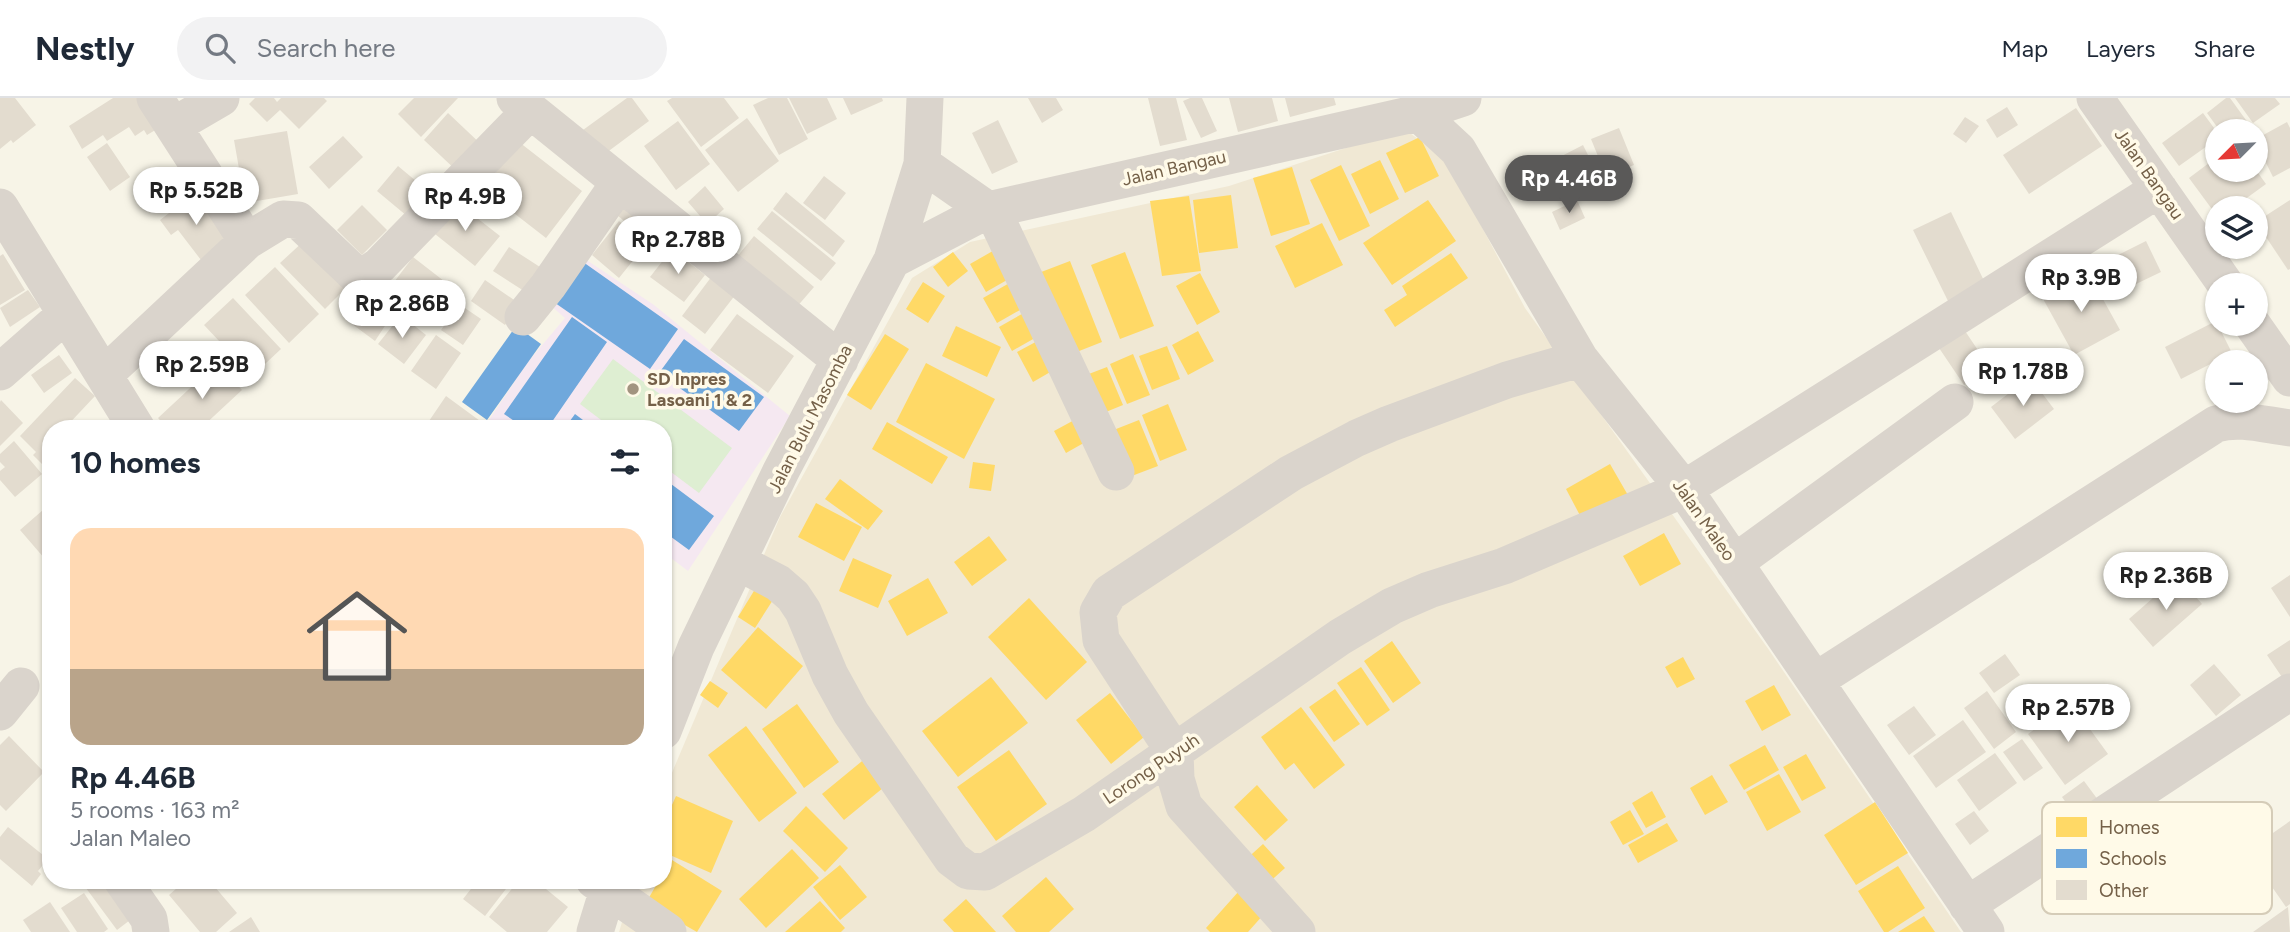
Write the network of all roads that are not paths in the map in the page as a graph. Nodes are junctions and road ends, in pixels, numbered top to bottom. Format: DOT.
graph roads {
  1 [pos="221,98"];
  2 [pos="925,98"];
  3 [pos="1463,98"];
  4 [pos="2095,98"];
  5 [pos="523,105"];
  6 [pos="164,112"];
  7 [pos="1418,113"];
  8 [pos="922,164"];
  9 [pos="619,183"];
  10 [pos="2160,189"];
  11 [pos="0,207"];
  12 [pos="990,209"];
  13 [pos="247,241"];
  14 [pos="892,260"];
  15 [pos="2218,273"];
  16 [pos="66,314"];
  17 [pos="523,317"];
  18 [pos="2260,336"];
  19 [pos="1580,359"];
  20 [pos="840,360"];
  21 [pos="0,372"];
  22 [pos="104,375"];
  23 [pos="2290,378"];
  24 [pos="1955,402"];
  25 [pos="132,420"];
  26 [pos="2290,428"];
  27 [pos="1116,472"];
  28 [pos="1685,489"];
  29 [pos="738,562"];
  30 [pos="1734,563"];
  31 [pos="1815,681"];
  32 [pos="2290,692"];
  33 [pos="672,708"];
  34 [pos="1175,753"];
  35 [pos="2138,802"];
  36 [pos="2042,871"];
  37 [pos="128,889"];
  38 [pos="604,889"];
  39 [pos="612,889"];
  40 [pos="1977,918"];
  41 [pos="151,932"];
  42 [pos="595,932"];
  43 [pos="668,932"];
  44 [pos="1297,932"];
  1 -- 6 [label="street"];
  2 -- 8 [label="street, Jalan Bulu Masomba"];
  3 -- 7 [label="street, Jalan Bangau"];
  4 -- 10 [label="street, Jalan Bangau"];
  5 -- 9 [label="street"];
  5 -- 13 [label="street"];
  6 -- 13 [label="street"];
  7 -- 12 [label="street, Jalan Bangau"];
  7 -- 19 [label="street, Jalan Maleo"];
  8 -- 12 [label="street"];
  8 -- 14 [label="street, Jalan Bulu Masomba"];
  9 -- 17 [label="street"];
  9 -- 20 [label="street"];
  10 -- 15 [label="street, Jalan Bangau"];
  10 -- 28 [label="street, Lorong Puyuh"];
  11 -- 16 [label="street"];
  12 -- 14 [label="street, Jalan Bangau"];
  12 -- 27 [label="street"];
  13 -- 22 [label="street"];
  14 -- 20 [label="street, Jalan Bulu Masomba"];
  16 -- 21 [label="street"];
  16 -- 22 [label="street"];
  18 -- 23 [label="street"];
  19 -- 28 [label="street, Jalan Maleo"];
  19 -- 34 [label="street"];
  20 -- 29 [label="street, Jalan Bulu Masomba"];
  22 -- 25 [label="street"];
  24 -- 30 [label="street"];
  26 -- 31 [label="street"];
  28 -- 30 [label="street, Jalan Maleo"];
  28 -- 34 [label="street, Lorong Puyuh"];
  29 -- 33 [label="street, Jalan Bulu Masomba"];
  29 -- 34 [label="street, Lorong Puyuh"];
  30 -- 31 [label="street, Jalan Maleo"];
  31 -- 40 [label="street, Jalan Maleo"];
  32 -- 35 [label="street"];
  34 -- 44 [label="street"];
  36 -- 40 [label="street"];
  37 -- 41 [label="street"];
  38 -- 42 [label="street"];
  39 -- 43 [label="street"];
}
